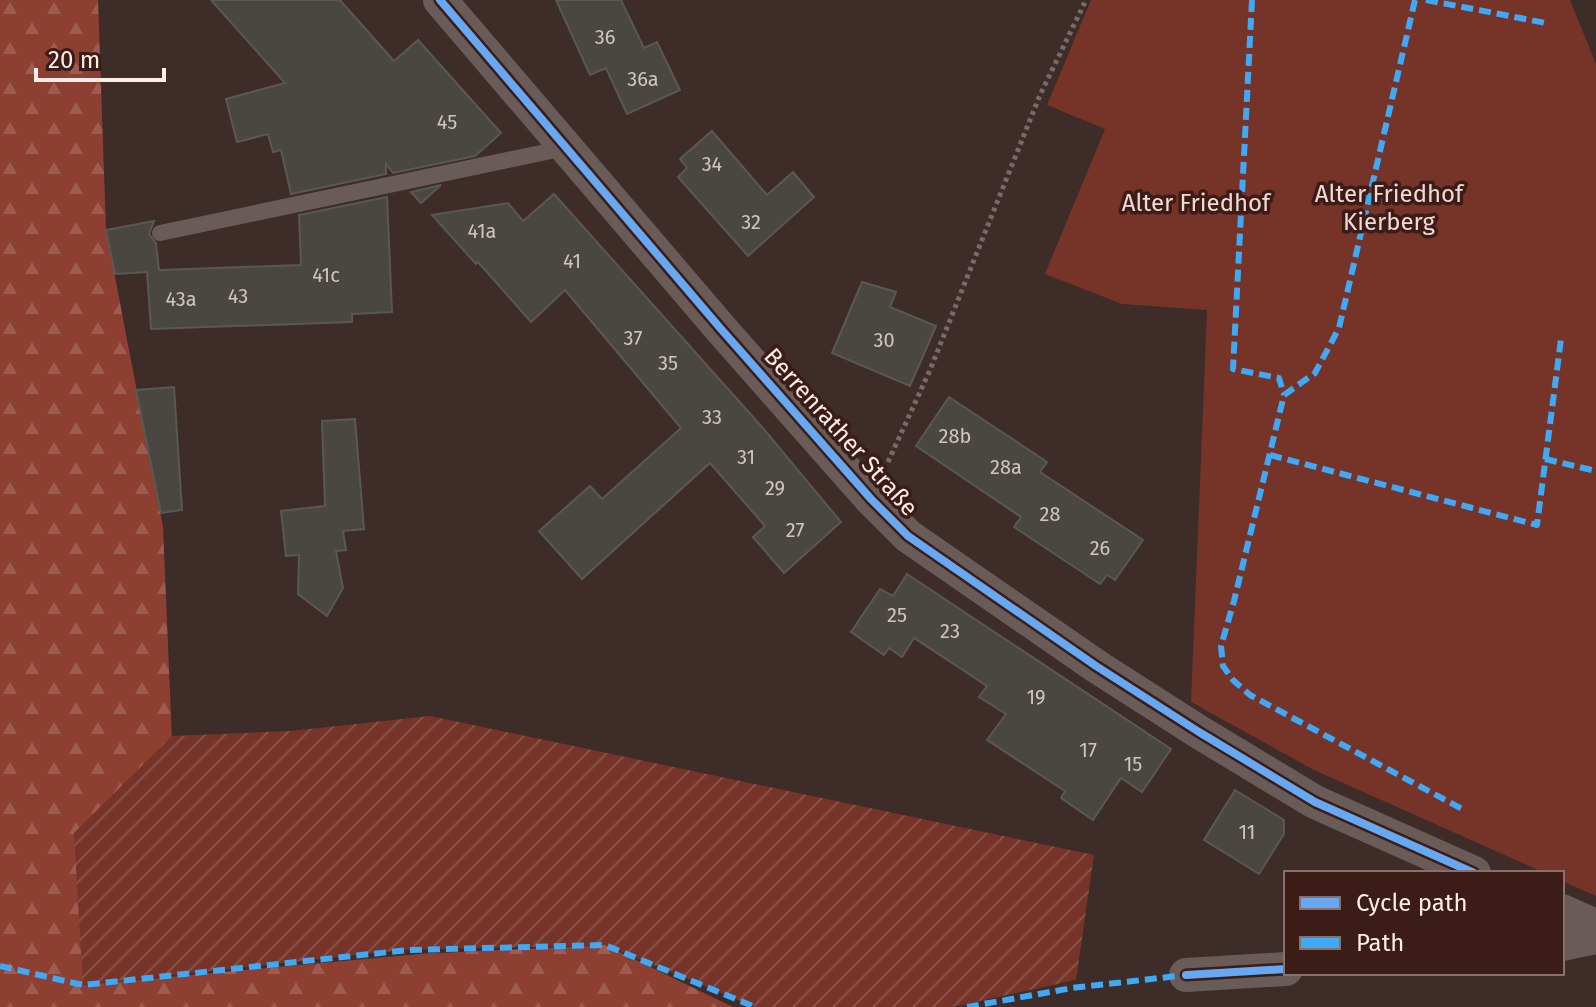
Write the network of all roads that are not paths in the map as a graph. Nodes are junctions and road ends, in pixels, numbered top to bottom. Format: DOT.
graph roads {
  1 [pos="440,0"];
  2 [pos="565,148"];
  3 [pos="160,233"];
  4 [pos="1470,871"];
  5 [pos="1564,912"];
  6 [pos="1596,926"];
  7 [pos="1596,937"];
  8 [pos="1564,944"];
  9 [pos="1284,969"];
  10 [pos="1186,975"];
  1 -- 2 [label="street, Berrenrather Straße"];
  2 -- 3 [label="lane"];
  2 -- 4 [label="street, Berrenrather Straße"];
  5 -- 6 [label="street"];
  7 -- 8 [label="street"];
  9 -- 10 [label="street"];
}
